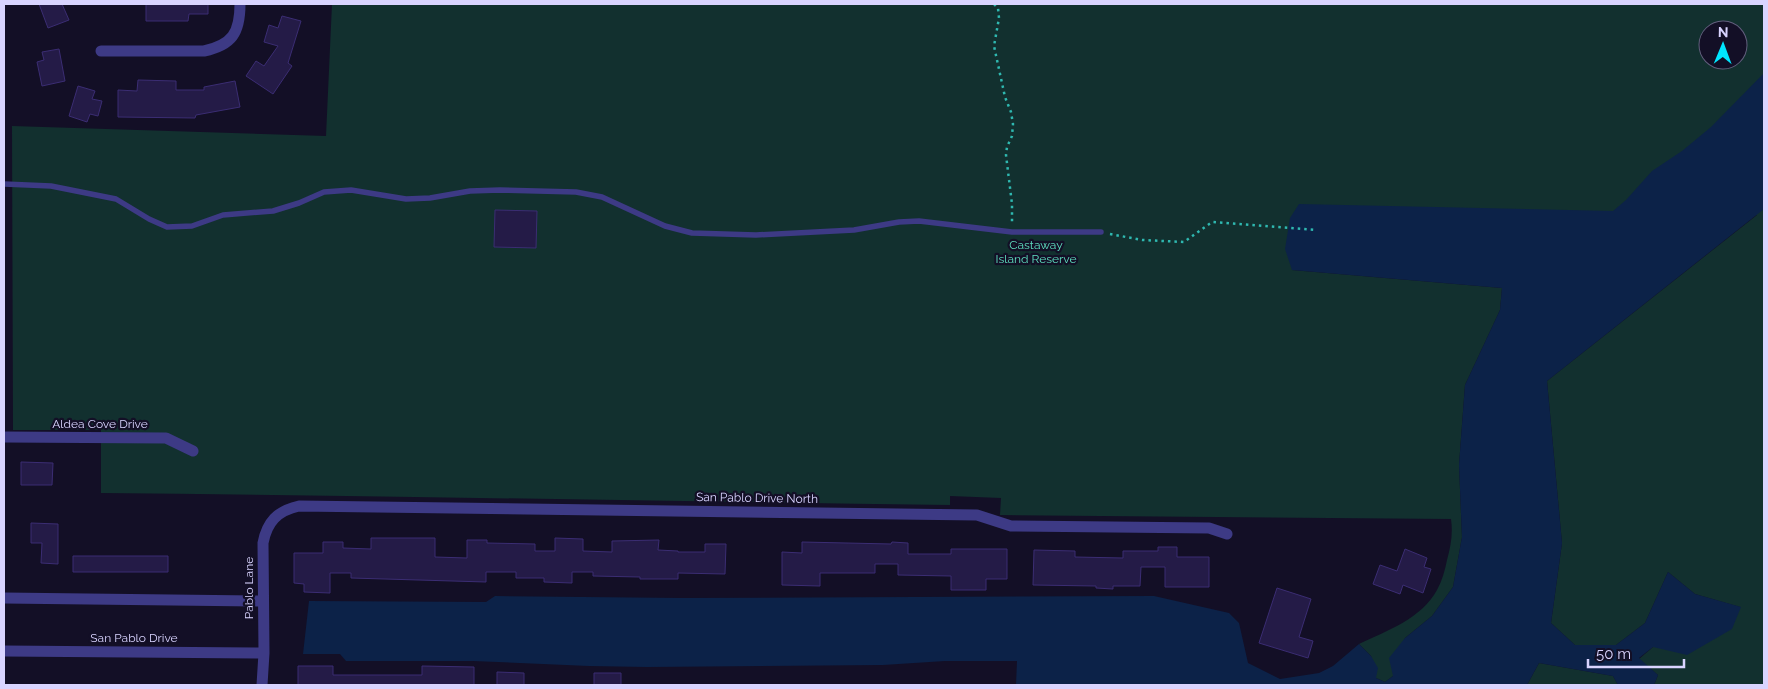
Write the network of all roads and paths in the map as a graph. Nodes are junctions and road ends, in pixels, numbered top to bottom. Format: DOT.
graph roads {
  1 [pos="240,4"];
  2 [pos="994,4"];
  3 [pos="100,51"];
  4 [pos="4,184"];
  5 [pos="1316,230"];
  6 [pos="1012,232"];
  7 [pos="1101,232"];
  8 [pos="4,437"];
  9 [pos="193,451"];
  10 [pos="284,511"];
  11 [pos="1227,534"];
  12 [pos="4,598"];
  13 [pos="263,602"];
  14 [pos="4,651"];
  15 [pos="264,653"];
  16 [pos="262,679"];
  1 -- 3 [label="street"];
  2 -- 6 [label="path"];
  4 -- 6 [label="lane"];
  5 -- 7 [label="path"];
  6 -- 7 [label="lane"];
  8 -- 9 [label="street, Aldea Cove Drive"];
  10 -- 11 [label="street, San Pablo Drive North"];
  10 -- 13 [label="street, Pablo Lane"];
  12 -- 13 [label="street"];
  13 -- 15 [label="street, Pablo Lane"];
  14 -- 15 [label="street, San Pablo Drive"];
  15 -- 16 [label="street, Pablo Lane"];
}
